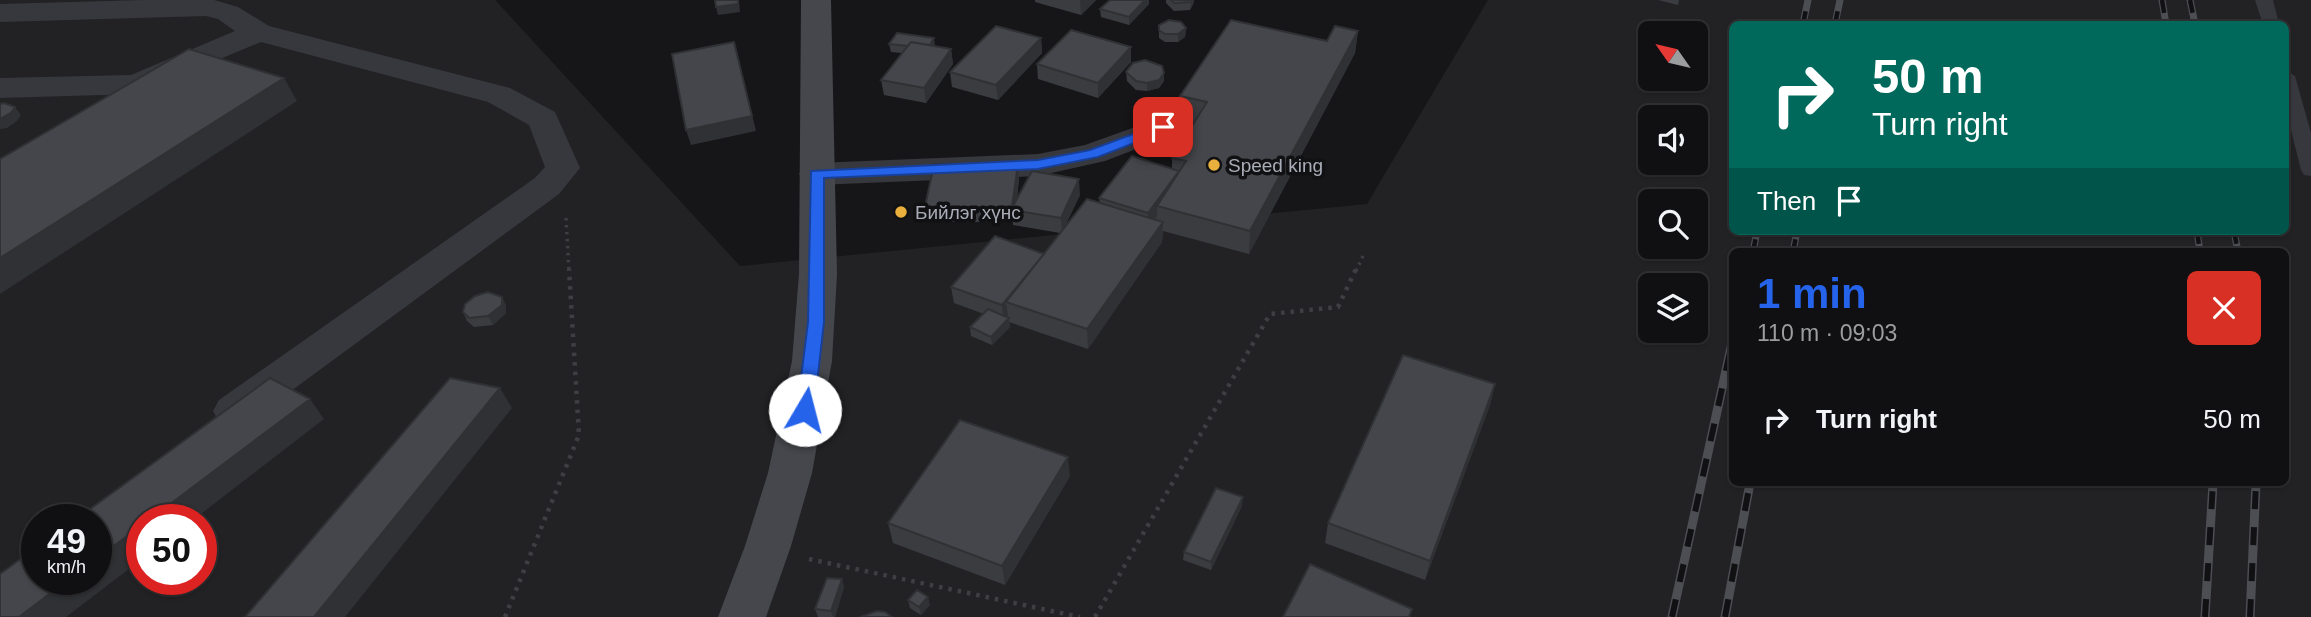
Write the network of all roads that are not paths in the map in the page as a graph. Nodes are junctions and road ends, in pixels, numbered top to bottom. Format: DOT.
graph roads {
  1 [pos="816,0"];
  2 [pos="2264,0"];
  3 [pos="0,13"];
  4 [pos="2270,21"];
  5 [pos="258,32"];
  6 [pos="0,37"];
  7 [pos="2289,87"];
  8 [pos="0,88"];
  9 [pos="1163,127"];
  10 [pos="2311,170"];
  11 [pos="816,174"];
  12 [pos="205,431"];
  13 [pos="742,617"];
  1 -- 11 [label="main road"];
  2 -- 4 [label="lane"];
  3 -- 5 [label="street"];
  5 -- 6 [label="street"];
  5 -- 8 [label="street"];
  5 -- 12 [label="street"];
  7 -- 10 [label="lane"];
  9 -- 11 [label="street"];
  11 -- 13 [label="main road"];
}
